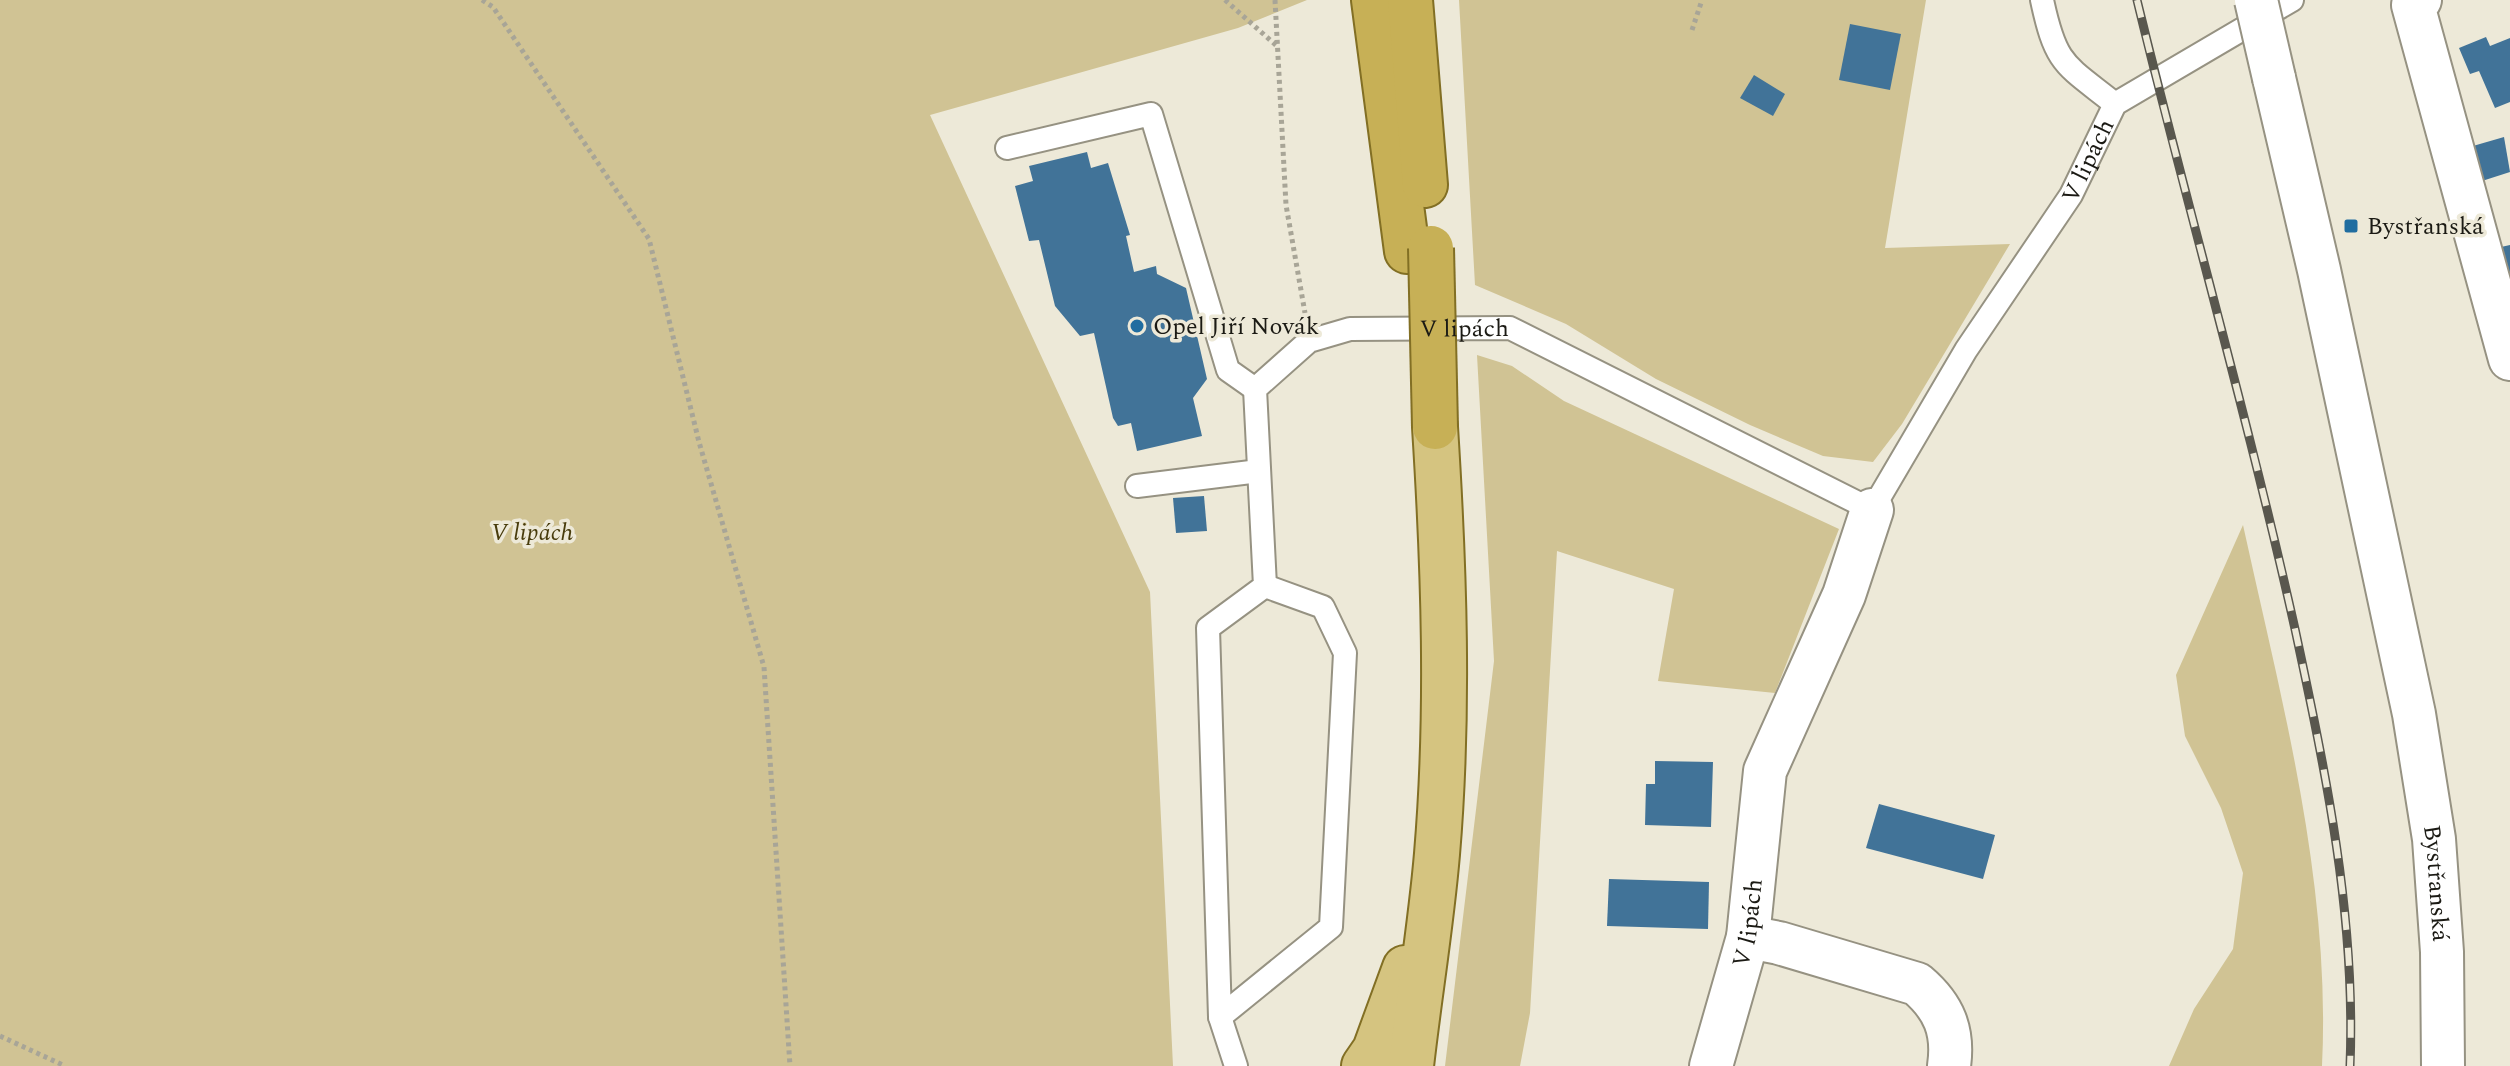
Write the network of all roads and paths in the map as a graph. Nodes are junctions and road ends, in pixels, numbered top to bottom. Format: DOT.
graph roads {
  1 [pos="482,0"];
  2 [pos="1225,0"];
  3 [pos="1275,0"];
  4 [pos="1374,0"];
  5 [pos="1410,0"];
  6 [pos="1702,0"];
  7 [pos="2042,0"];
  8 [pos="2256,0"];
  9 [pos="2292,0"];
  10 [pos="2416,3"];
  11 [pos="1692,30"];
  12 [pos="1278,47"];
  13 [pos="2115,104"];
  14 [pos="1007,148"];
  15 [pos="1419,249"];
  16 [pos="1309,341"];
  17 [pos="2510,359"];
  18 [pos="1255,389"];
  19 [pos="1435,427"];
  20 [pos="1259,471"];
  21 [pos="1137,486"];
  22 [pos="1872,510"];
  23 [pos="1265,586"];
  24 [pos="1437,854"];
  25 [pos="1748,937"];
  26 [pos="1220,1017"];
  27 [pos="0,1036"];
  28 [pos="65,1066"];
  29 [pos="790,1066"];
  30 [pos="1236,1066"];
  31 [pos="1364,1066"];
  32 [pos="1411,1066"];
  33 [pos="1711,1066"];
  34 [pos="1949,1066"];
  35 [pos="2443,1066"];
  1 -- 29 [label="path"];
  2 -- 12 [label="path"];
  3 -- 12 [label="path"];
  4 -- 15 [label="highway"];
  5 -- 15 [label="highway"];
  6 -- 11 [label="path"];
  7 -- 13 [label="lane"];
  8 -- 35 [label="street, Bystřanská, bridge"];
  9 -- 13 [label="lane, V lipách"];
  10 -- 17 [label="street"];
  12 -- 16 [label="path"];
  13 -- 22 [label="lane, V lipách"];
  14 -- 18 [label="lane"];
  15 -- 19 [label="highway, bridge"];
  16 -- 18 [label="lane"];
  16 -- 22 [label="lane, V lipách"];
  18 -- 20 [label="lane"];
  19 -- 24 [label="main road"];
  20 -- 21 [label="lane"];
  20 -- 23 [label="lane"];
  22 -- 25 [label="street, V lipách"];
  23 -- 26 [label="lane"];
  23 -- 26 [label="lane"];
  24 -- 31 [label="main road"];
  24 -- 32 [label="main road"];
  25 -- 33 [label="street, V lipách"];
  25 -- 34 [label="street"];
  26 -- 30 [label="lane"];
  27 -- 28 [label="path"];
}
